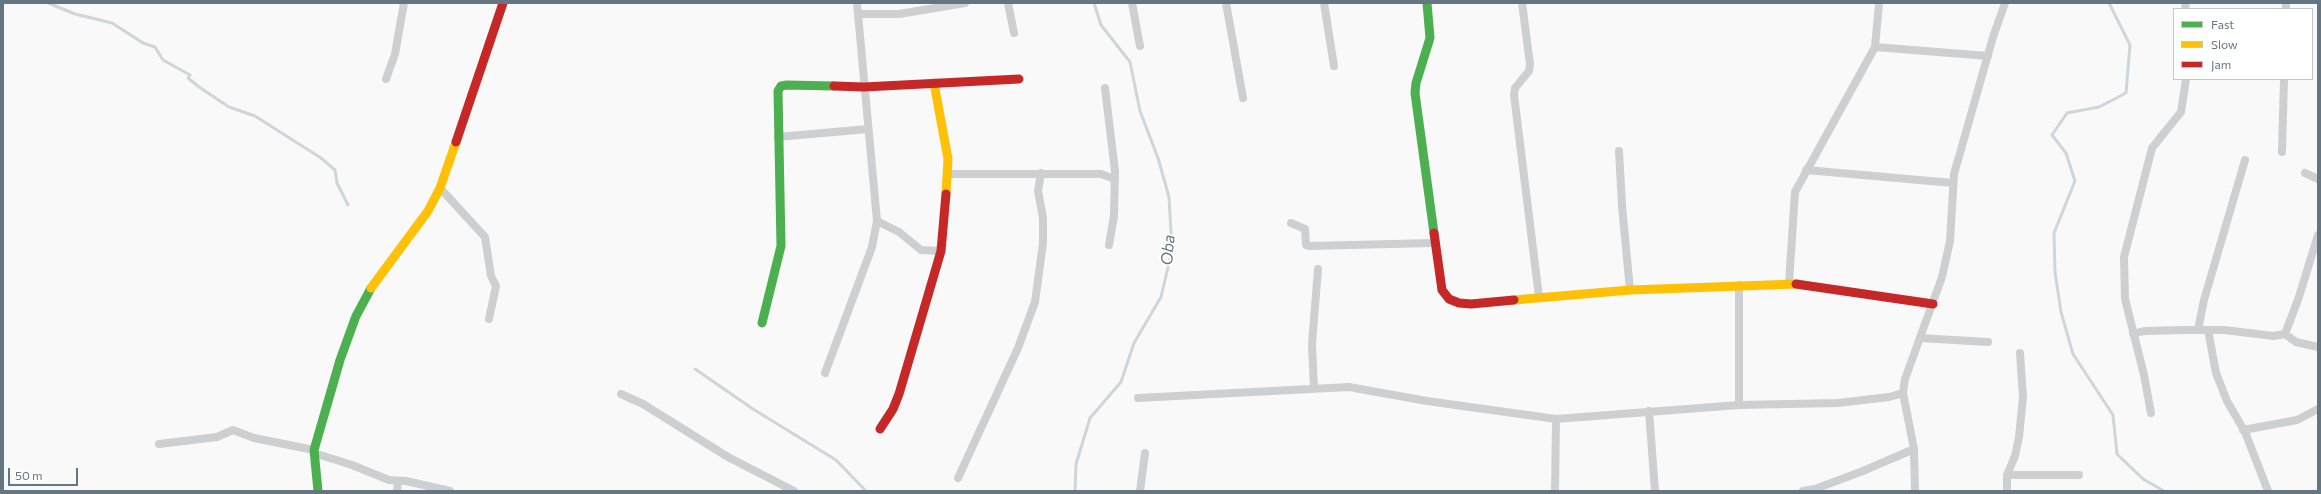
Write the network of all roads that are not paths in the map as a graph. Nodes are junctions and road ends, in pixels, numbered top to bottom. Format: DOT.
graph roads {
  1 [pos="404,3"];
  2 [pos="502,3"];
  3 [pos="857,3"];
  4 [pos="965,3"];
  5 [pos="1008,3"];
  6 [pos="1132,3"];
  7 [pos="1226,3"];
  8 [pos="1324,3"];
  9 [pos="1427,3"];
  10 [pos="1522,3"];
  11 [pos="1879,3"];
  12 [pos="2005,3"];
  13 [pos="858,14"];
  14 [pos="1014,33"];
  15 [pos="1140,46"];
  16 [pos="1875,47"];
  17 [pos="1988,56"];
  18 [pos="1334,66"];
  19 [pos="1019,79"];
  20 [pos="386,80"];
  21 [pos="2186,80"];
  22 [pos="2284,80"];
  23 [pos="934,83"];
  24 [pos="864,87"];
  25 [pos="1105,88"];
  26 [pos="1243,98"];
  27 [pos="868,129"];
  28 [pos="778,137"];
  29 [pos="1619,151"];
  30 [pos="2282,152"];
  31 [pos="2245,160"];
  32 [pos="1806,170"];
  33 [pos="1041,173"];
  34 [pos="2305,173"];
  35 [pos="948,174"];
  36 [pos="1115,179"];
  37 [pos="2318,179"];
  38 [pos="1953,183"];
  39 [pos="440,188"];
  40 [pos="877,221"];
  41 [pos="1291,223"];
  42 [pos="2318,235"];
  43 [pos="1434,243"];
  44 [pos="1109,244"];
  45 [pos="941,251"];
  46 [pos="1318,269"];
  47 [pos="1789,283"];
  48 [pos="1739,285"];
  49 [pos="1630,290"];
  50 [pos="1539,297"];
  51 [pos="1933,304"];
  52 [pos="489,319"];
  53 [pos="762,324"];
  54 [pos="2198,330"];
  55 [pos="2208,330"];
  56 [pos="2133,334"];
  57 [pos="2285,334"];
  58 [pos="1920,338"];
  59 [pos="1988,342"];
  60 [pos="2318,347"];
  61 [pos="2020,353"];
  62 [pos="825,373"];
  63 [pos="1314,388"];
  64 [pos="1904,393"];
  65 [pos="621,394"];
  66 [pos="1138,398"];
  67 [pos="1739,405"];
  68 [pos="2318,409"];
  69 [pos="1649,411"];
  70 [pos="2151,413"];
  71 [pos="1556,419"];
  72 [pos="880,429"];
  73 [pos="2244,430"];
  74 [pos="159,444"];
  75 [pos="1914,449"];
  76 [pos="314,451"];
  77 [pos="1145,453"];
  78 [pos="2079,475"];
  79 [pos="2007,476"];
  80 [pos="958,478"];
  81 [pos="398,481"];
  82 [pos="1815,490"];
  83 [pos="318,491"];
  84 [pos="397,491"];
  85 [pos="450,491"];
  86 [pos="794,491"];
  87 [pos="1140,491"];
  88 [pos="1555,491"];
  89 [pos="1655,491"];
  90 [pos="1803,491"];
  91 [pos="1914,491"];
  92 [pos="2006,491"];
  93 [pos="2268,491"];
  1 -- 20 [label="street"];
  2 -- 39 [label="street"];
  3 -- 13 [label="street"];
  4 -- 13 [label="street"];
  5 -- 14 [label="street"];
  6 -- 15 [label="street"];
  7 -- 26 [label="street"];
  8 -- 18 [label="street"];
  9 -- 43 [label="street"];
  10 -- 50 [label="street"];
  11 -- 16 [label="street"];
  12 -- 17 [label="street"];
  13 -- 24 [label="street"];
  16 -- 17 [label="street"];
  16 -- 32 [label="street"];
  17 -- 38 [label="street"];
  19 -- 23 [label="street"];
  21 -- 56 [label="street"];
  22 -- 30 [label="street"];
  23 -- 24 [label="street"];
  23 -- 35 [label="street"];
  24 -- 27 [label="street"];
  24 -- 28 [label="street"];
  25 -- 36 [label="street"];
  27 -- 28 [label="street"];
  27 -- 40 [label="street"];
  28 -- 53 [label="street"];
  29 -- 49 [label="street"];
  31 -- 54 [label="street"];
  32 -- 38 [label="street"];
  32 -- 47 [label="street"];
  33 -- 35 [label="street"];
  33 -- 36 [label="street"];
  33 -- 80 [label="street"];
  34 -- 37 [label="street"];
  35 -- 45 [label="street"];
  36 -- 44 [label="street"];
  38 -- 51 [label="street"];
  39 -- 52 [label="street"];
  39 -- 76 [label="street"];
  40 -- 45 [label="street"];
  40 -- 62 [label="street"];
  41 -- 43 [label="street"];
  42 -- 57 [label="street"];
  43 -- 50 [label="street"];
  45 -- 72 [label="street"];
  46 -- 63 [label="street"];
  47 -- 48 [label="street"];
  47 -- 51 [label="street"];
  48 -- 49 [label="street"];
  48 -- 67 [label="street"];
  49 -- 50 [label="street"];
  51 -- 58 [label="street"];
  54 -- 55 [label="street"];
  54 -- 56 [label="street"];
  55 -- 57 [label="street"];
  55 -- 73 [label="street"];
  56 -- 70 [label="street"];
  57 -- 60 [label="street"];
  58 -- 59 [label="street"];
  58 -- 64 [label="street"];
  61 -- 79 [label="street"];
  63 -- 66 [label="street"];
  63 -- 71 [label="street"];
  64 -- 67 [label="street"];
  64 -- 75 [label="street"];
  65 -- 86 [label="street"];
  67 -- 69 [label="street"];
  68 -- 73 [label="street"];
  69 -- 71 [label="street"];
  69 -- 89 [label="street"];
  71 -- 88 [label="street"];
  73 -- 93 [label="street"];
  74 -- 76 [label="street"];
  75 -- 82 [label="street"];
  75 -- 91 [label="street"];
  76 -- 81 [label="street"];
  76 -- 83 [label="street"];
  77 -- 87 [label="street"];
  78 -- 79 [label="street"];
  79 -- 92 [label="street"];
  81 -- 84 [label="street"];
  81 -- 85 [label="street"];
  82 -- 90 [label="street"];
}
